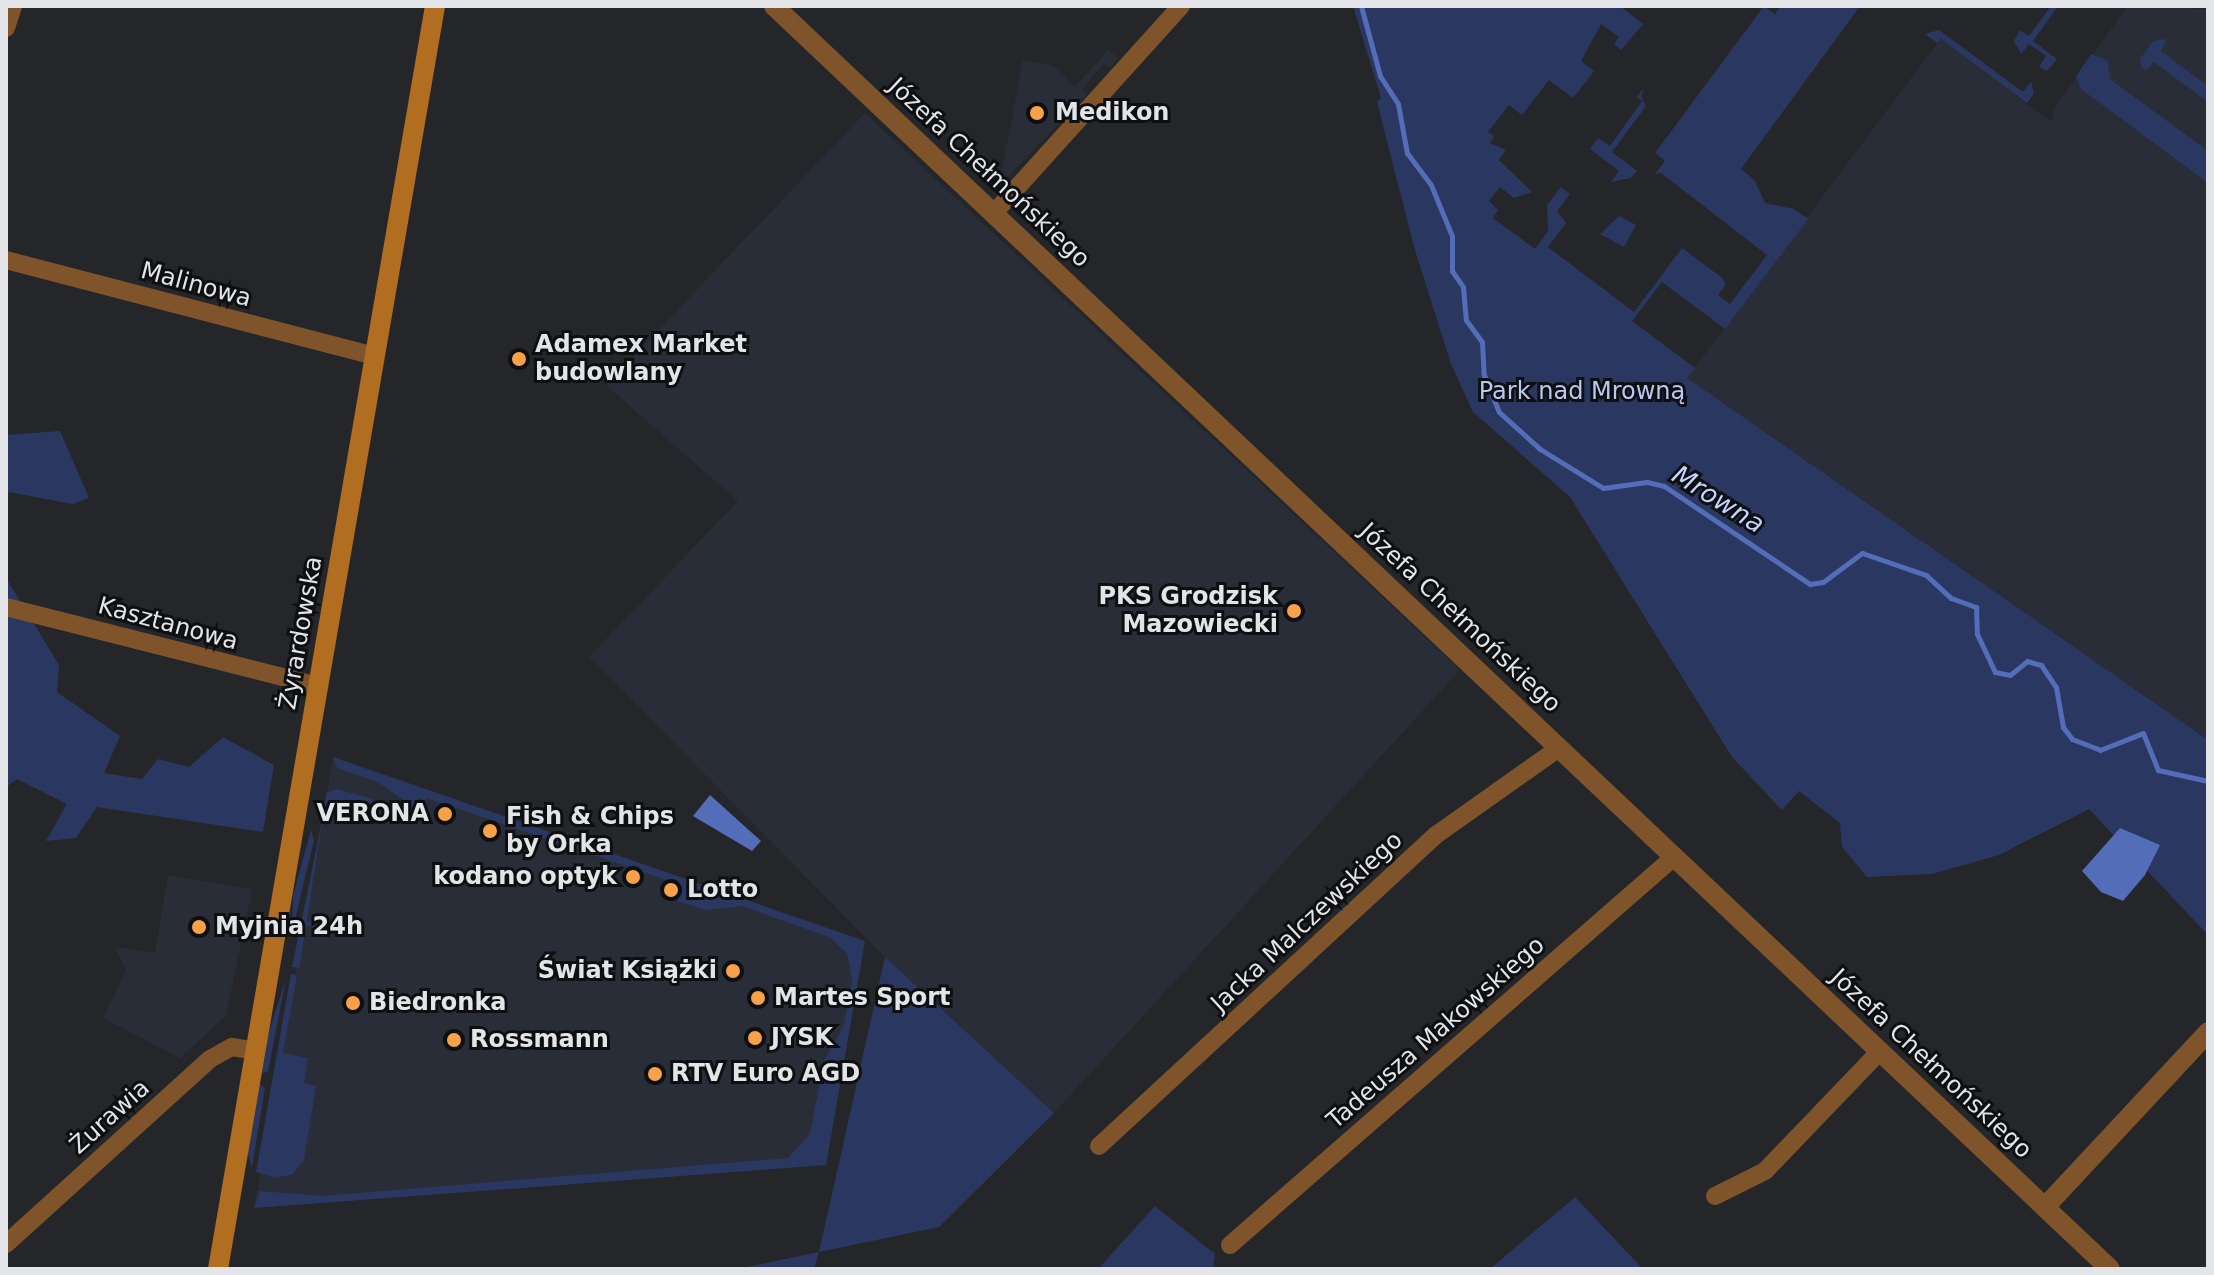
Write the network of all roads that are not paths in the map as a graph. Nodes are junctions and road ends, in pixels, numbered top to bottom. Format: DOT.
graph roads {
  1 [pos="13,6"];
  2 [pos="435,6"];
  3 [pos="774,6"];
  4 [pos="1177,7"];
  5 [pos="6,28"];
  6 [pos="994,213"];
  7 [pos="6,260"];
  8 [pos="374,356"];
  9 [pos="6,607"];
  10 [pos="319,686"];
  11 [pos="1559,748"];
  12 [pos="1674,857"];
  13 [pos="2208,1032"];
  14 [pos="256,1051"];
  15 [pos="1880,1051"];
  16 [pos="1099,1146"];
  17 [pos="1715,1196"];
  18 [pos="2045,1207"];
  19 [pos="6,1244"];
  20 [pos="1230,1245"];
  21 [pos="218,1269"];
  22 [pos="2110,1269"];
  1 -- 5 [label="street"];
  2 -- 8 [label="main road, Żyrardowska"];
  3 -- 6 [label="street, Józefa Chełmońskiego"];
  4 -- 6 [label="street"];
  6 -- 11 [label="street, Józefa Chełmońskiego"];
  7 -- 8 [label="street, Malinowa"];
  8 -- 10 [label="main road, Żyrardowska"];
  9 -- 10 [label="street, Kasztanowa"];
  10 -- 14 [label="main road, Żyrardowska"];
  11 -- 12 [label="street, Józefa Chełmońskiego"];
  11 -- 16 [label="street, Jacka Malczewskiego"];
  12 -- 15 [label="street, Józefa Chełmońskiego"];
  12 -- 20 [label="street, Tadeusza Makowskiego"];
  13 -- 18 [label="street"];
  14 -- 19 [label="street, Żurawia"];
  14 -- 21 [label="main road, Żyrardowska"];
  15 -- 17 [label="street"];
  15 -- 18 [label="street, Józefa Chełmońskiego"];
  18 -- 22 [label="street, Józefa Chełmońskiego"];
}
